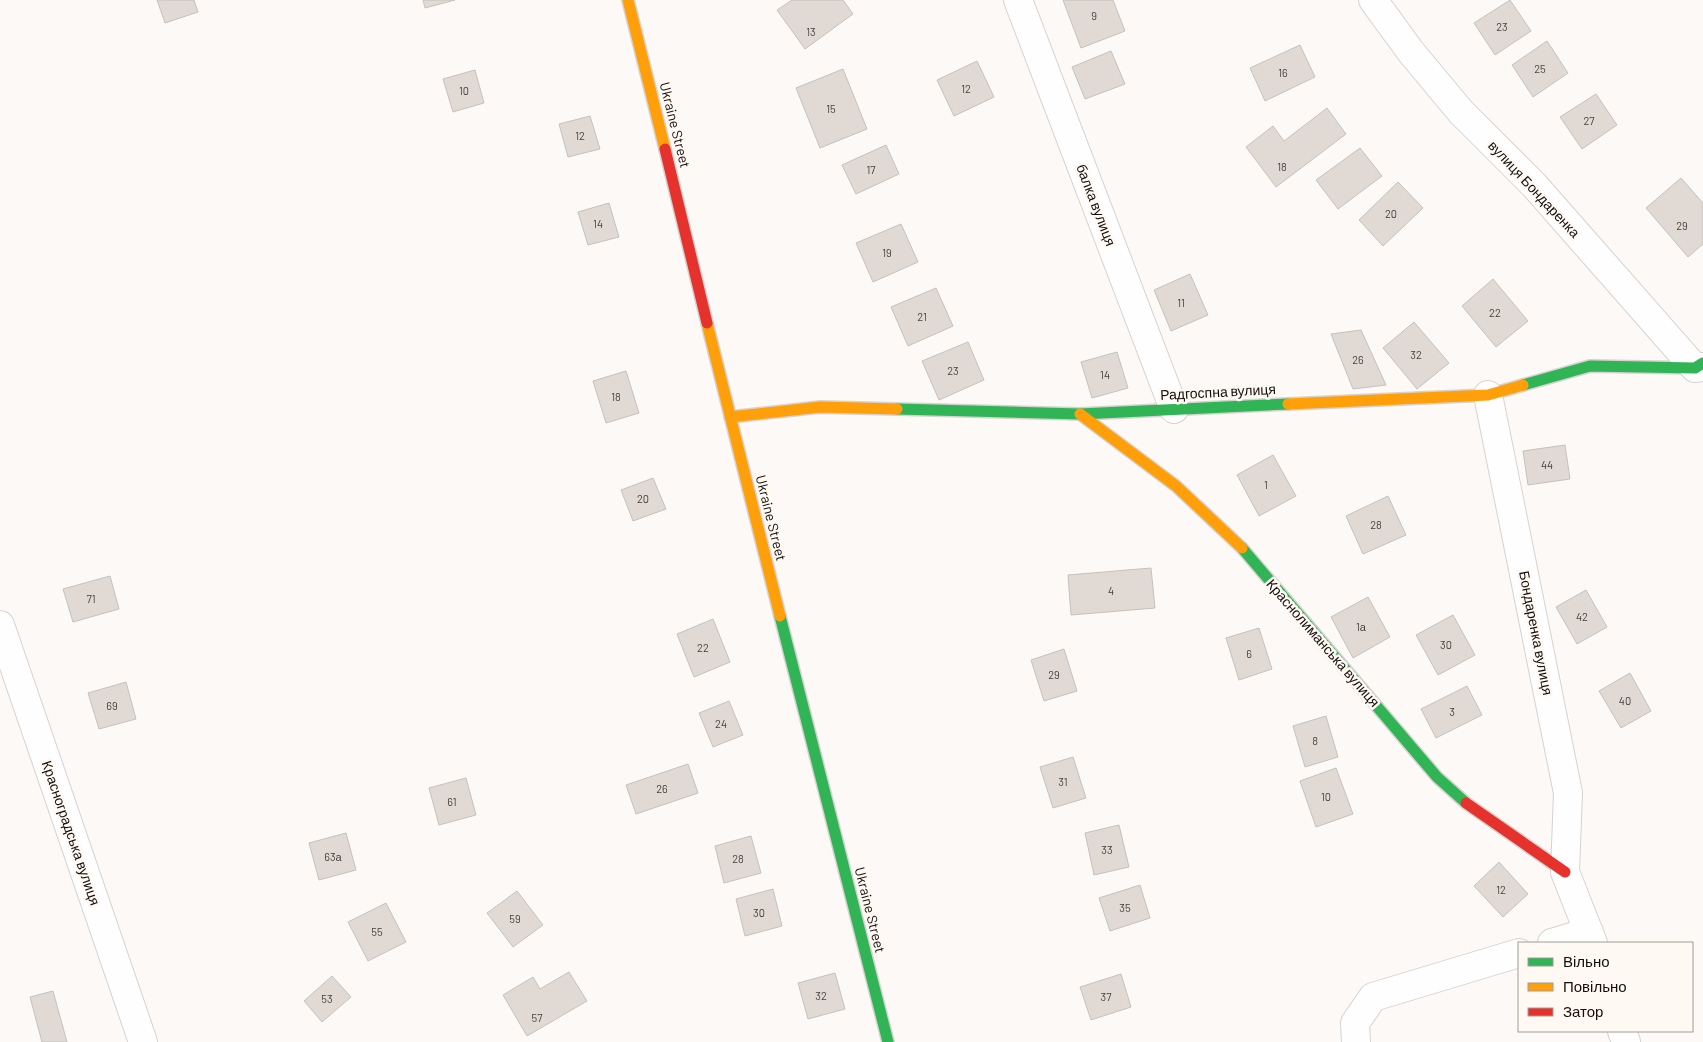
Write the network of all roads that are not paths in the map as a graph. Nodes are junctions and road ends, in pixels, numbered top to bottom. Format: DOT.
graph roads {
  1 [pos="628,0"];
  2 [pos="1018,0"];
  3 [pos="1373,0"];
  4 [pos="1700,366"];
  5 [pos="1488,395"];
  6 [pos="1174,409"];
  7 [pos="1080,414"];
  8 [pos="730,417"];
  9 [pos="0,625"];
  10 [pos="1565,872"];
  11 [pos="1591,938"];
  12 [pos="1560,942"];
  13 [pos="1518,953"];
  14 [pos="143,1042"];
  15 [pos="888,1042"];
  16 [pos="1356,1042"];
  1 -- 8 [label="street, Ukraine Street"];
  2 -- 6 [label="street, балка вулиця"];
  3 -- 4 [label="street, вулиця Бондаренка"];
  4 -- 5 [label="street, Радгоспна вулиця"];
  5 -- 6 [label="street, Радгоспна вулиця"];
  5 -- 10 [label="street, Бондаренка вулиця"];
  6 -- 7 [label="street, Радгоспна вулиця"];
  7 -- 8 [label="street, Радгоспна вулиця"];
  7 -- 10 [label="street, Краснолиманська вулиця"];
  8 -- 15 [label="street, Ukraine Street"];
  9 -- 14 [label="street, Красноградська вулиця"];
  10 -- 11 [label="street"];
  11 -- 12 [label="street"];
  13 -- 16 [label="street"];
}
